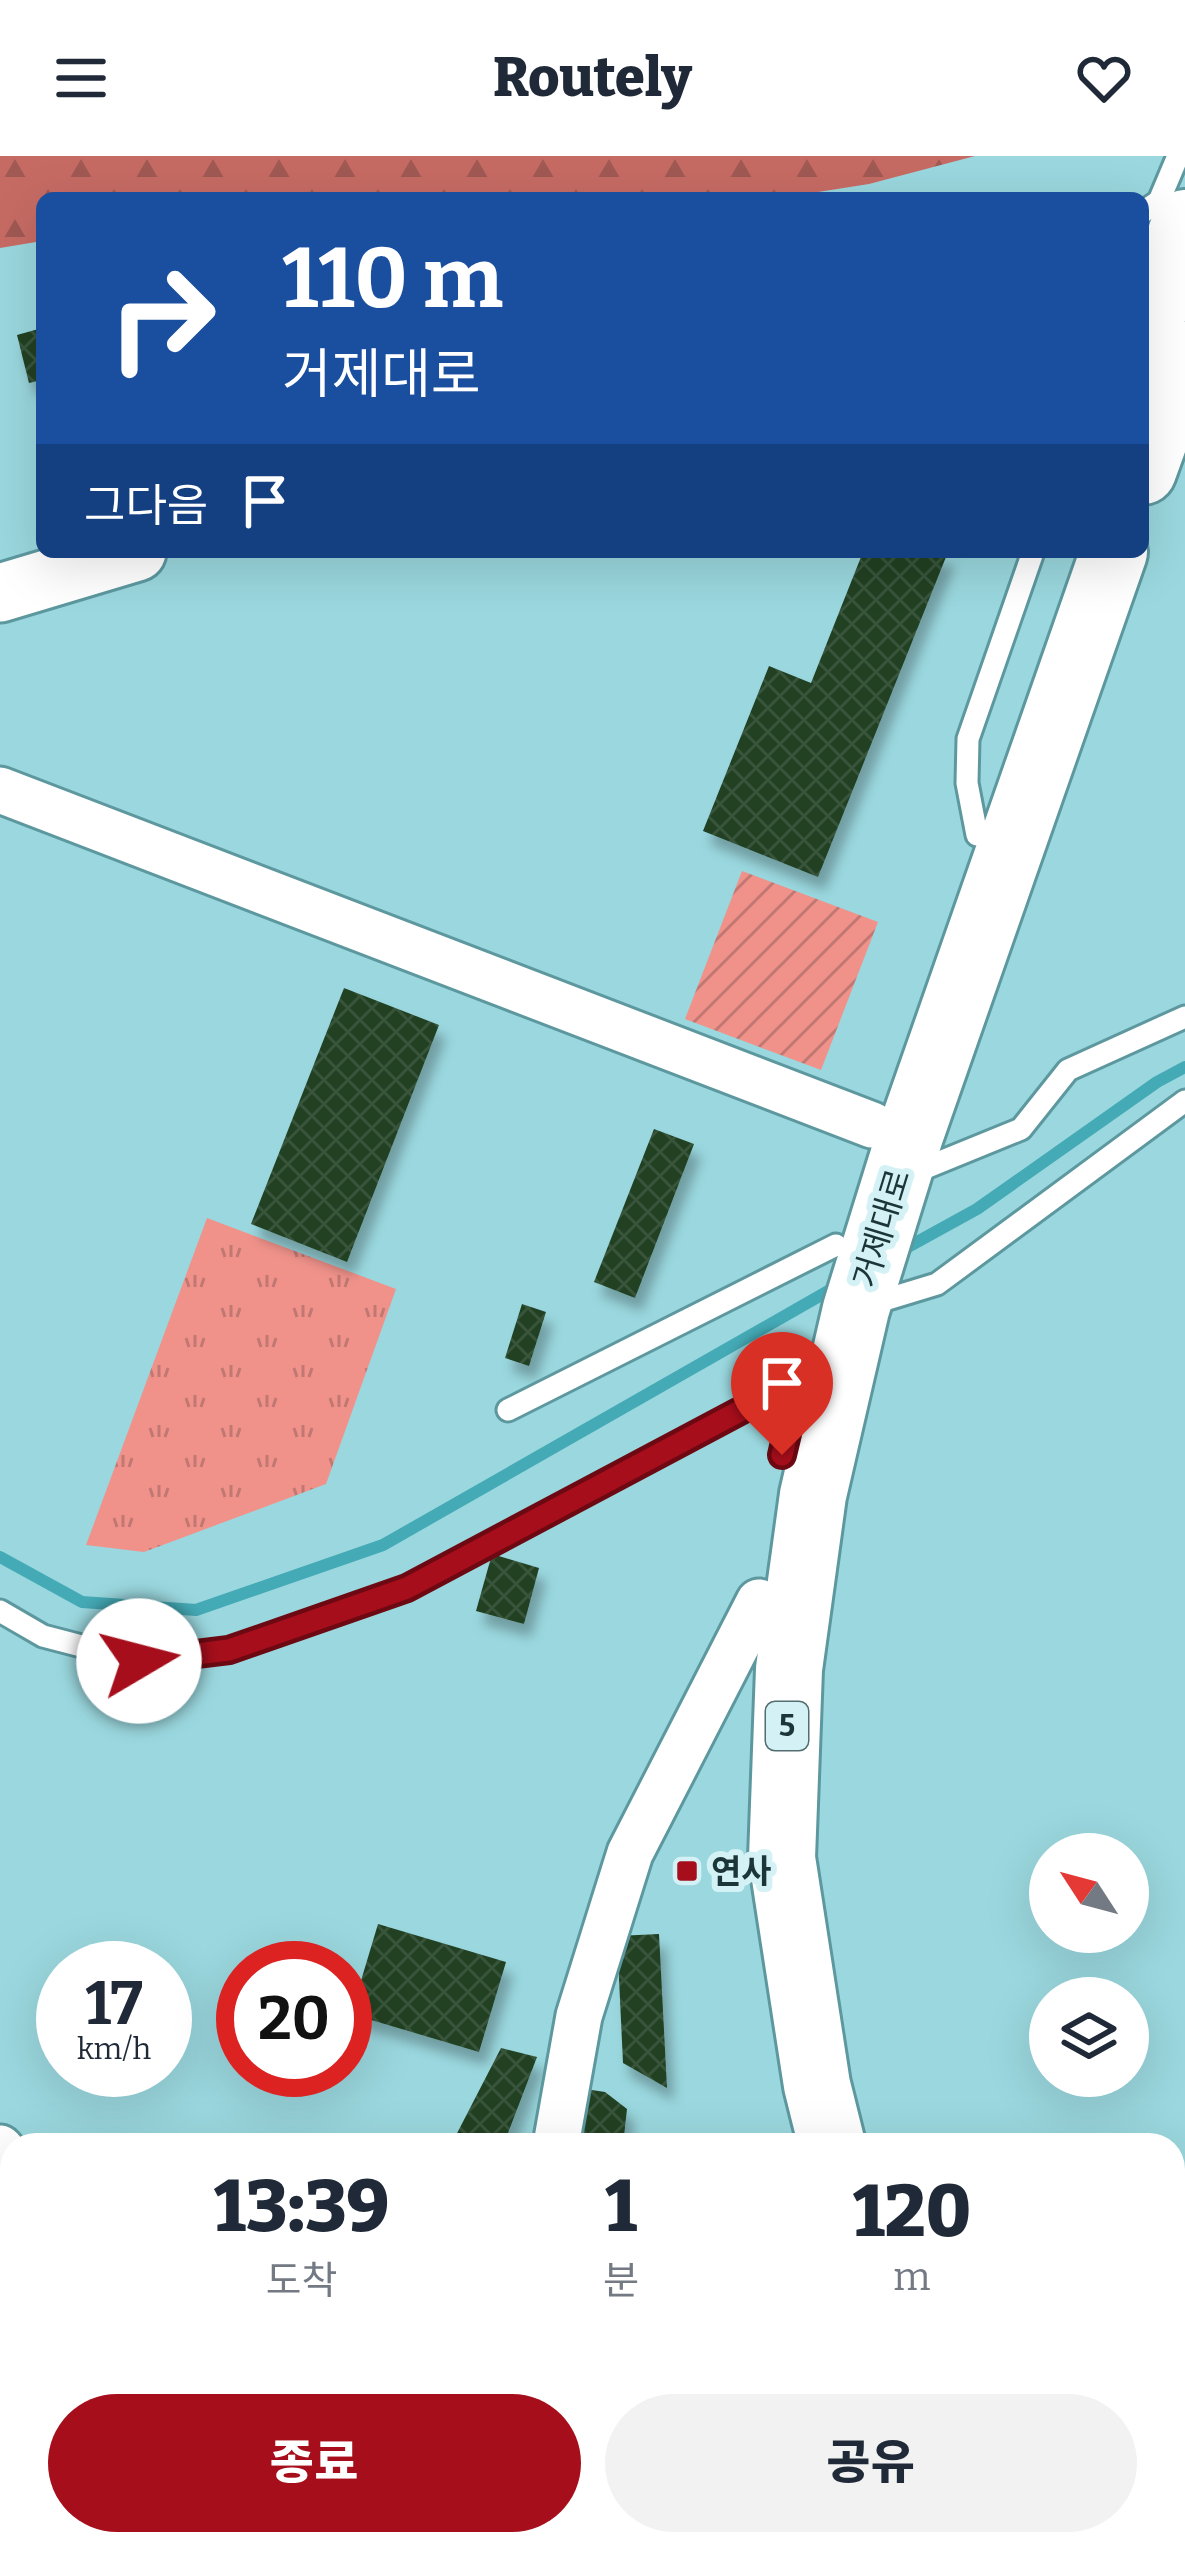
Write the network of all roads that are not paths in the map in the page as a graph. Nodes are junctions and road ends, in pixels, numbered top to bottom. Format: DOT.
graph roads {
  1 [pos="1178,156"];
  2 [pos="1162,268"];
  3 [pos="1185,355"];
  4 [pos="1149,454"];
  5 [pos="42,558"];
  6 [pos="117,558"];
  7 [pos="1031,558"];
  8 [pos="1068,558"];
  9 [pos="1112,558"];
  10 [pos="0,571"];
  11 [pos="0,593"];
  12 [pos="0,790"];
  13 [pos="977,835"];
  14 [pos="1185,1016"];
  15 [pos="1185,1101"];
  16 [pos="871,1196"];
  17 [pos="821,1344"];
  18 [pos="508,1410"];
  19 [pos="759,1602"];
  20 [pos="0,1611"];
  21 [pos="558,2133"];
  22 [pos="791,2133"];
  23 [pos="829,2133"];
  1 -- 2 [label="lane"];
  3 -- 4 [label="main road"];
  5 -- 10 [label="street"];
  6 -- 11 [label="street"];
  7 -- 13 [label="lane"];
  8 -- 13 [label="main road, 거제대로 / 5"];
  9 -- 16 [label="main road, 거제대로 / 5"];
  12 -- 16 [label="street"];
  13 -- 16 [label="main road, 거제대로 / 5"];
  14 -- 16 [label="lane"];
  15 -- 17 [label="lane"];
  16 -- 17 [label="main road, 거제대로 / 5"];
  16 -- 18 [label="lane"];
  17 -- 19 [label="main road, 거제대로 / 5"];
  17 -- 20 [label="lane"];
  17 -- 23 [label="main road, 거제대로 / 5"];
  19 -- 21 [label="street"];
  19 -- 22 [label="main road, 거제대로 / 5"];
}
